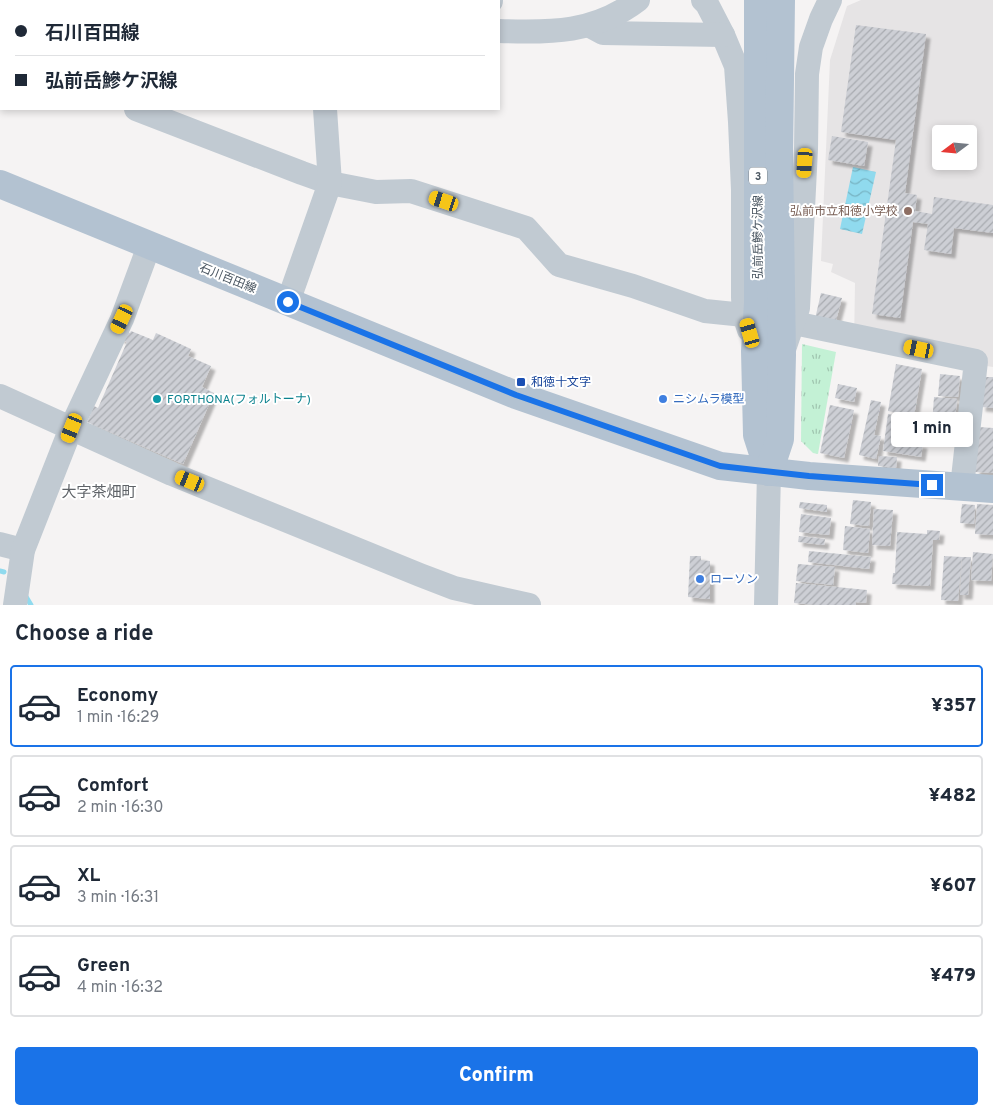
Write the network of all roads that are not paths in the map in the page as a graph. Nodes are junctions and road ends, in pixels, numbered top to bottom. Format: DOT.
graph roads {
  1 [pos="638,0"];
  2 [pos="703,0"];
  3 [pos="758,0"];
  4 [pos="782,0"];
  5 [pos="830,0"];
  6 [pos="590,26"];
  7 [pos="500,31"];
  8 [pos="723,35"];
  9 [pos="139,110"];
  10 [pos="325,110"];
  11 [pos="330,182"];
  12 [pos="0,184"];
  13 [pos="148,246"];
  14 [pos="288,302"];
  15 [pos="744,315"];
  16 [pos="794,323"];
  17 [pos="755,351"];
  18 [pos="782,355"];
  19 [pos="0,396"];
  20 [pos="72,428"];
  21 [pos="769,472"];
  22 [pos="962,487"];
  23 [pos="993,489"];
  24 [pos="0,544"];
  25 [pos="23,550"];
  26 [pos="15,605"];
  27 [pos="529,605"];
  28 [pos="766,605"];
  1 -- 6 [label="street"];
  2 -- 8 [label="street"];
  3 -- 17 [label="main road, 弘前岳鰺ケ沢線 / 3"];
  4 -- 18 [label="main road, 弘前岳鰺ケ沢線 / 3"];
  5 -- 16 [label="street"];
  6 -- 7 [label="street"];
  6 -- 8 [label="street"];
  8 -- 15 [label="street"];
  9 -- 11 [label="street"];
  10 -- 11 [label="street"];
  11 -- 14 [label="street"];
  11 -- 15 [label="street"];
  12 -- 13 [label="main road, 石川百田線"];
  13 -- 14 [label="main road, 石川百田線"];
  13 -- 20 [label="street"];
  14 -- 21 [label="main road, 石川百田線"];
  15 -- 17 [label="street"];
  16 -- 18 [label="street"];
  16 -- 22 [label="street"];
  17 -- 21 [label="main road, 弘前岳鰺ケ沢線 / 3"];
  18 -- 21 [label="main road, 弘前岳鰺ケ沢線 / 3"];
  19 -- 20 [label="street"];
  20 -- 25 [label="street"];
  20 -- 27 [label="street"];
  21 -- 22 [label="main road"];
  21 -- 28 [label="street"];
  22 -- 23 [label="main road"];
  24 -- 25 [label="street"];
  25 -- 26 [label="street"];
}
